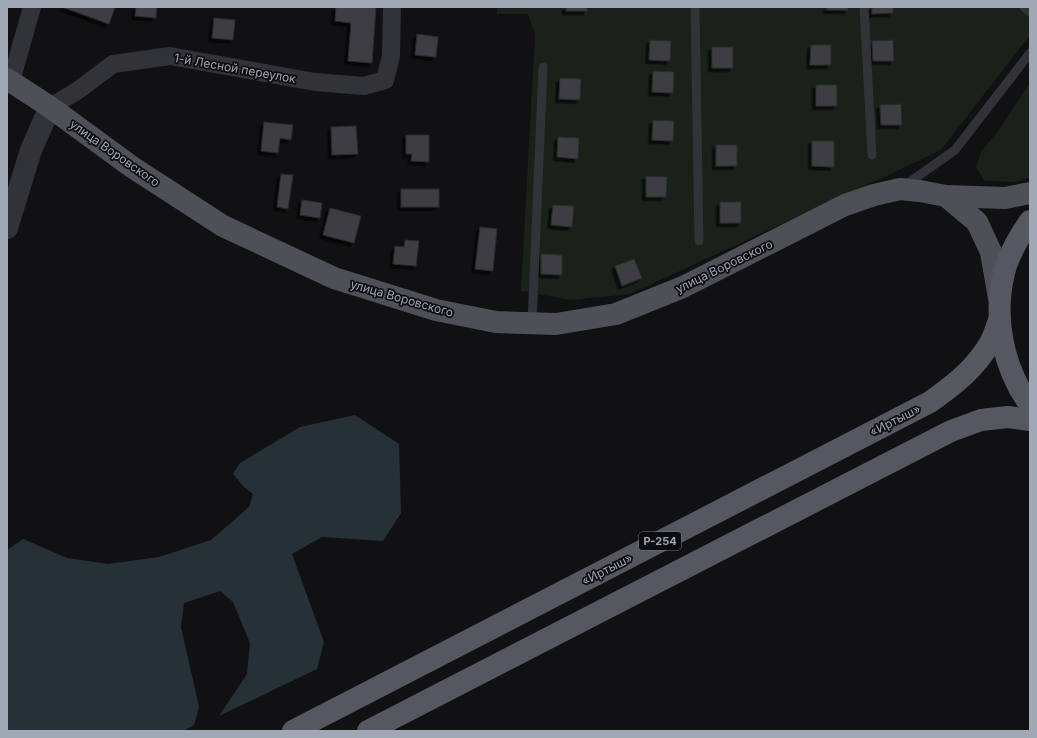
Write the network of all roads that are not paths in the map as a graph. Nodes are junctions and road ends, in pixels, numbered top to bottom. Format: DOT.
graph roads {
  1 [pos="32,7"];
  2 [pos="392,7"];
  3 [pos="695,7"];
  4 [pos="864,7"];
  5 [pos="1024,7"];
  6 [pos="1030,12"];
  7 [pos="1030,53"];
  8 [pos="543,67"];
  9 [pos="9,80"];
  10 [pos="50,107"];
  11 [pos="872,155"];
  12 [pos="900,189"];
  13 [pos="1030,193"];
  14 [pos="946,196"];
  15 [pos="1030,222"];
  16 [pos="7,228"];
  17 [pos="699,241"];
  18 [pos="999,310"];
  19 [pos="532,323"];
  20 [pos="1030,405"];
  21 [pos="1030,420"];
  22 [pos="293,731"];
  23 [pos="368,731"];
  1 -- 9 [label="street"];
  2 -- 10 [label="street, 1-й Лесной переулок"];
  3 -- 17 [label="lane"];
  4 -- 11 [label="lane"];
  5 -- 6 [label="lane"];
  7 -- 12 [label="lane"];
  8 -- 19 [label="lane"];
  9 -- 10 [label="main road, улица Воровского"];
  10 -- 16 [label="street"];
  10 -- 19 [label="main road, улица Воровского"];
  12 -- 14 [label="main road, улица Воровского"];
  12 -- 19 [label="main road, улица Воровского"];
  13 -- 14 [label="main road, улица Воровского"];
  14 -- 18 [label="main road"];
  15 -- 18 [label="highway, «Иртыш» / Р-254"];
  18 -- 20 [label="highway, «Иртыш» / Р-254"];
  18 -- 22 [label="highway, «Иртыш» / Р-254"];
  21 -- 23 [label="highway, Р-254"];
}
